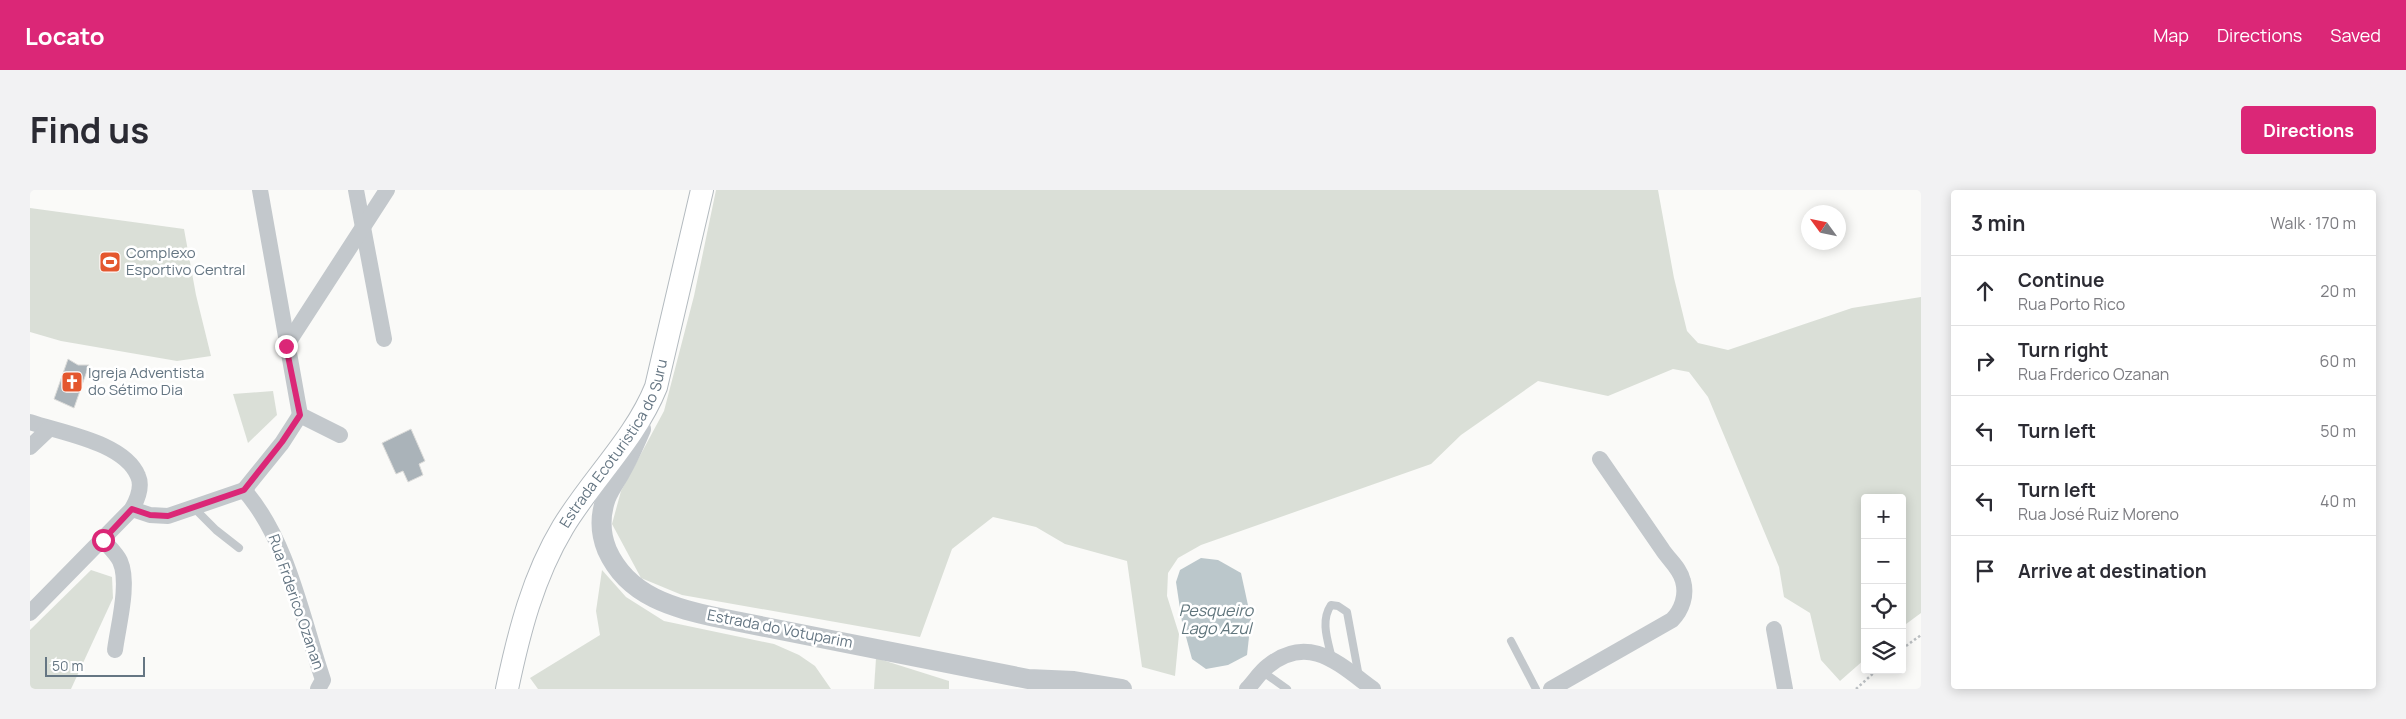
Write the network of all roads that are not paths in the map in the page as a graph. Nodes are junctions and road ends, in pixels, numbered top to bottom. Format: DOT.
graph roads {
  1 [pos="260,190"];
  2 [pos="356,190"];
  3 [pos="386,190"];
  4 [pos="702,190"];
  5 [pos="364,226"];
  6 [pos="384,339"];
  7 [pos="286,346"];
  8 [pos="646,411"];
  9 [pos="300,415"];
  10 [pos="30,422"];
  11 [pos="49,429"];
  12 [pos="340,435"];
  13 [pos="30,447"];
  14 [pos="1600,459"];
  15 [pos="244,490"];
  16 [pos="132,509"];
  17 [pos="195,509"];
  18 [pos="103,540"];
  19 [pos="239,548"];
  20 [pos="30,613"];
  21 [pos="1774,629"];
  22 [pos="1511,641"];
  23 [pos="115,650"];
  24 [pos="1332,659"];
  25 [pos="1263,672"];
  26 [pos="1359,679"];
  27 [pos="324,686"];
  28 [pos="507,689"];
  29 [pos="1122,689"];
  30 [pos="1248,689"];
  31 [pos="1287,689"];
  32 [pos="1373,689"];
  33 [pos="1536,689"];
  34 [pos="1551,689"];
  35 [pos="1784,689"];
  1 -- 7 [label="street"];
  2 -- 5 [label="street"];
  3 -- 5 [label="street"];
  4 -- 8 [label="main road, Estrada Ecoturistica do Suru"];
  5 -- 6 [label="street"];
  5 -- 7 [label="street"];
  7 -- 9 [label="street"];
  8 -- 28 [label="main road, Estrada Ecoturistica do Suru"];
  8 -- 29 [label="street, Estrada do Votuparim"];
  9 -- 12 [label="street"];
  9 -- 15 [label="street"];
  10 -- 11 [label="street"];
  11 -- 13 [label="street"];
  11 -- 16 [label="street"];
  14 -- 34 [label="street"];
  15 -- 17 [label="street"];
  15 -- 27 [label="street, Rua Frderico Ozanan"];
  16 -- 17 [label="street"];
  16 -- 18 [label="street"];
  17 -- 19 [label="lane"];
  18 -- 20 [label="street"];
  18 -- 23 [label="street"];
  21 -- 35 [label="street"];
  22 -- 33 [label="lane"];
  24 -- 25 [label="street"];
  24 -- 26 [label="street"];
  24 -- 26 [label="lane"];
  25 -- 30 [label="street"];
  25 -- 31 [label="lane"];
  26 -- 32 [label="street"];
}
